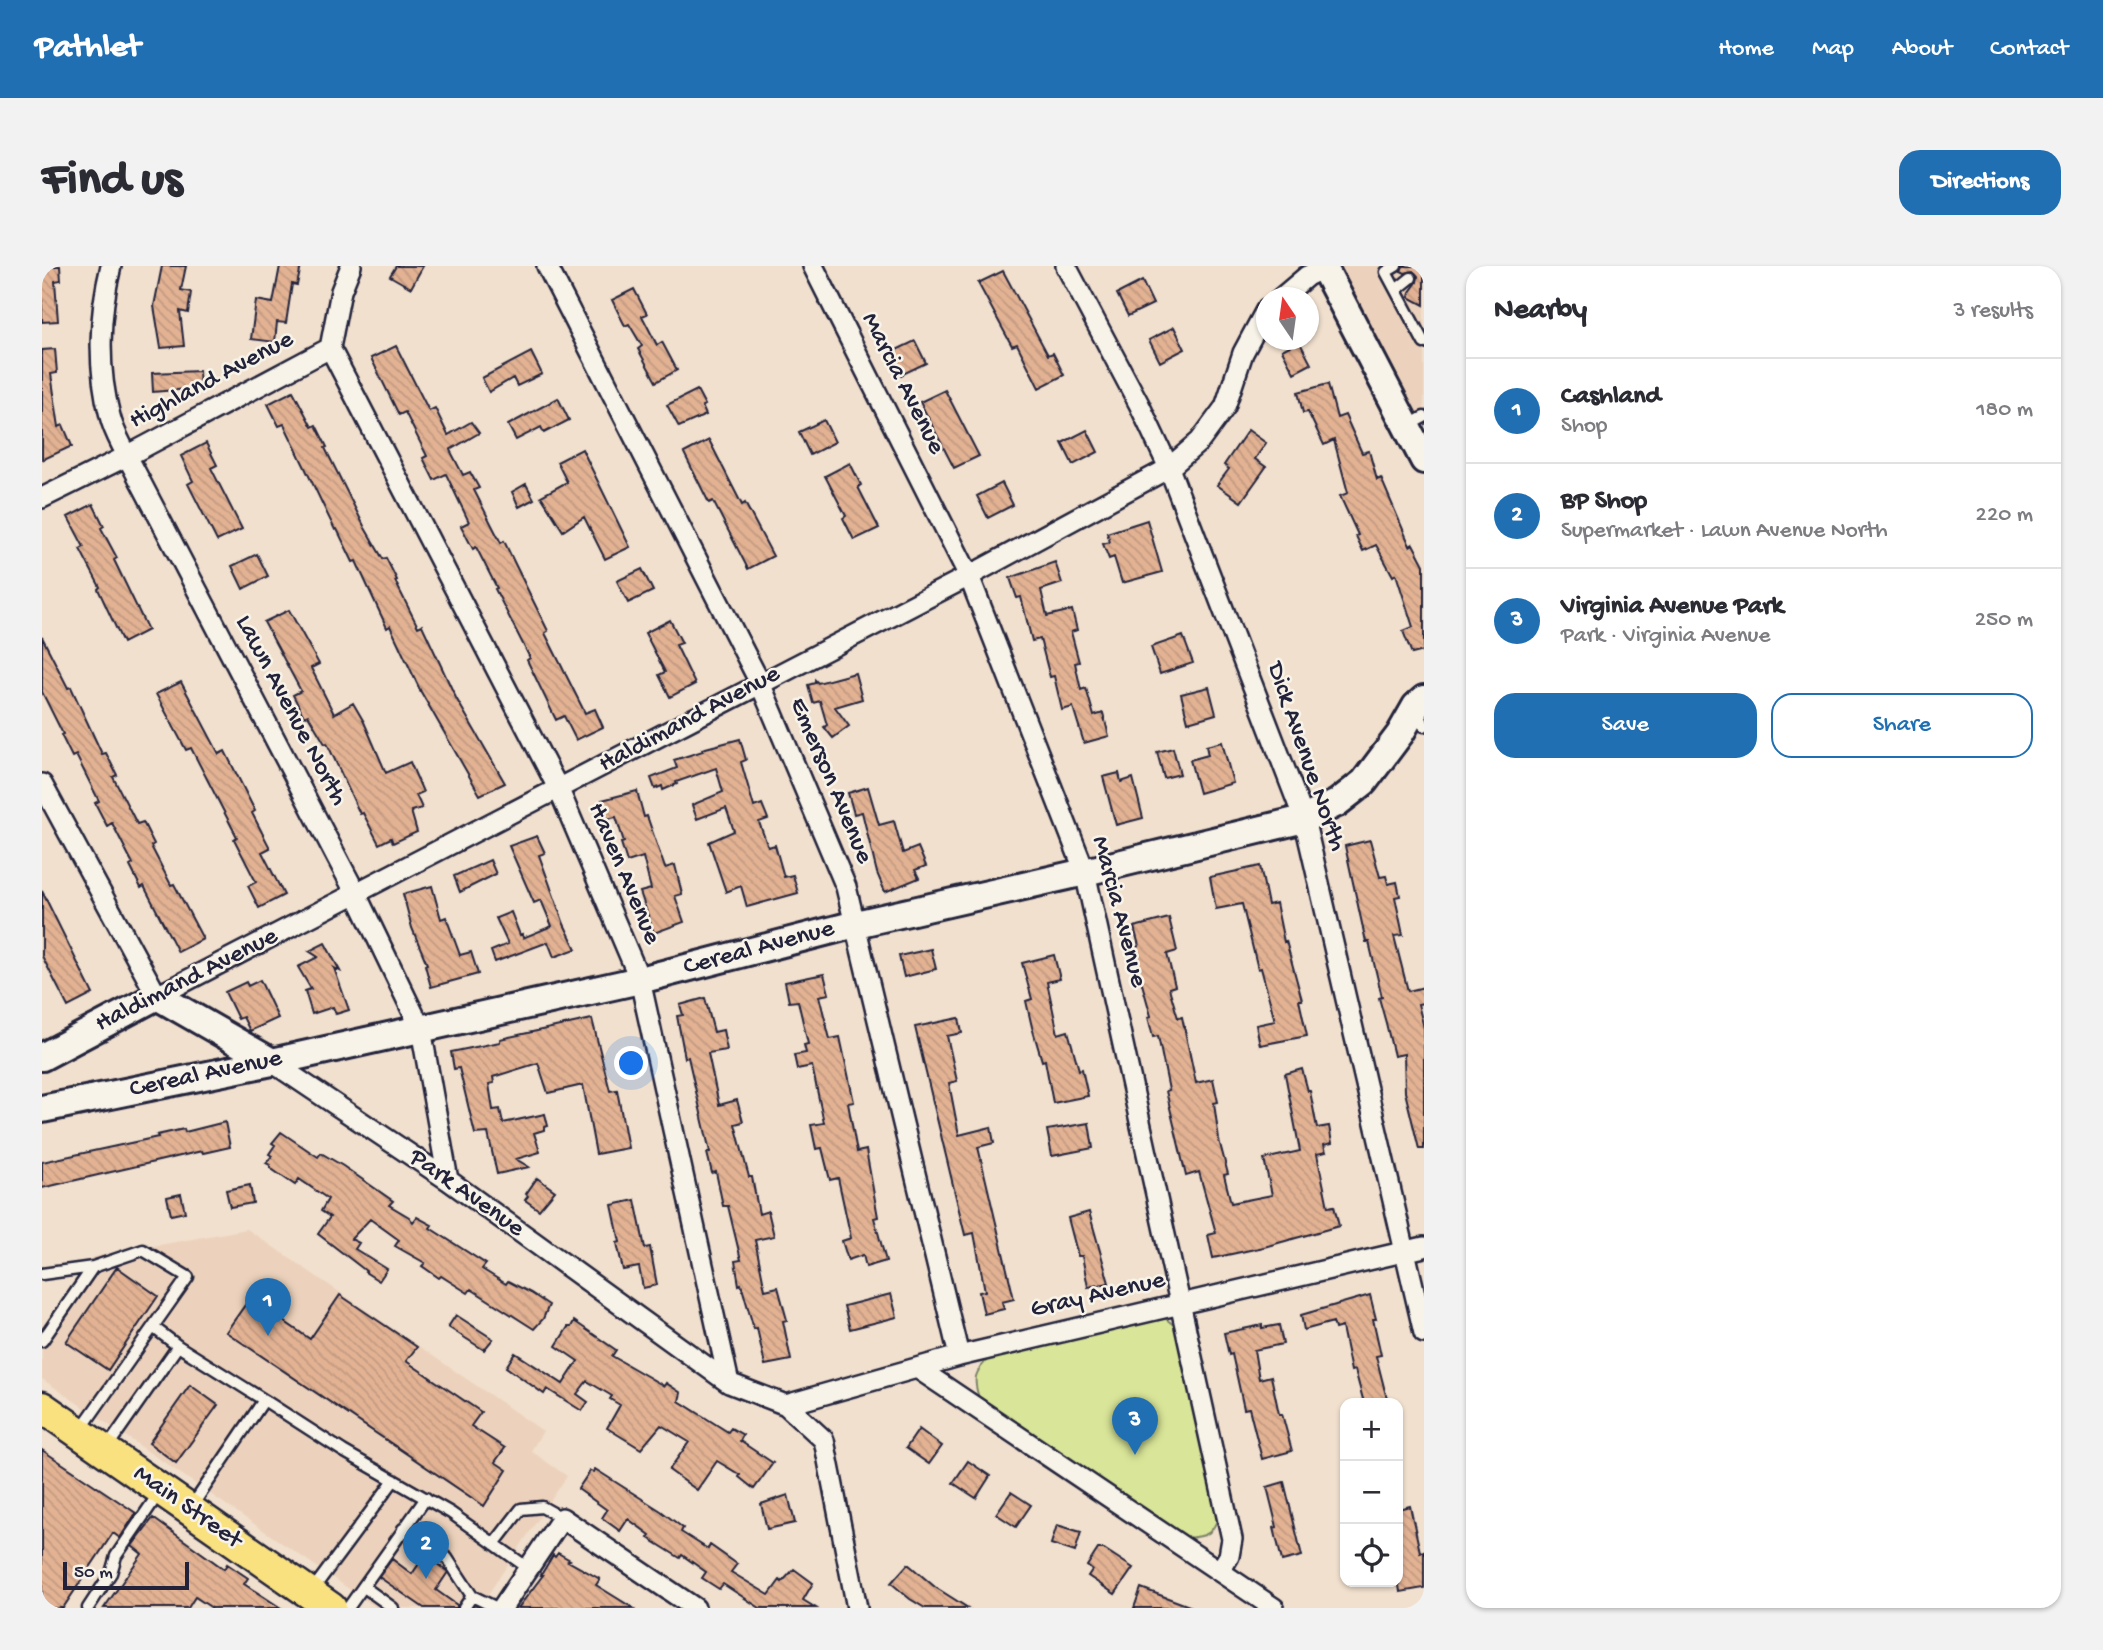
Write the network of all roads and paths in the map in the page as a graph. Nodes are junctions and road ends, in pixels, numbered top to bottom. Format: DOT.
graph roads {
  1 [pos="111,266"];
  2 [pos="351,266"];
  3 [pos="547,266"];
  4 [pos="813,266"];
  5 [pos="1066,266"];
  6 [pos="1396,266"];
  7 [pos="1323,267"];
  8 [pos="1411,278"];
  9 [pos="1294,287"];
  10 [pos="1396,290"];
  11 [pos="1256,329"];
  12 [pos="1424,343"];
  13 [pos="330,348"];
  14 [pos="1415,421"];
  15 [pos="127,456"];
  16 [pos="1424,460"];
  17 [pos="1169,468"];
  18 [pos="42,498"];
  19 [pos="969,576"];
  20 [pos="760,683"];
  21 [pos="1421,710"];
  22 [pos="42,784"];
  23 [pos="559,790"];
  24 [pos="1304,819"];
  25 [pos="1085,872"];
  26 [pos="356,894"];
  27 [pos="856,924"];
  28 [pos="640,981"];
  29 [pos="157,996"];
  30 [pos="421,1029"];
  31 [pos="42,1057"];
  32 [pos="272,1062"];
  33 [pos="42,1109"];
  34 [pos="448,1180"];
  35 [pos="1414,1249"];
  36 [pos="93,1267"];
  37 [pos="42,1274"];
  38 [pos="1182,1303"];
  39 [pos="153,1326"];
  40 [pos="1424,1333"];
  41 [pos="42,1341"];
  42 [pos="178,1346"];
  43 [pos="959,1356"];
  44 [pos="917,1368"];
  45 [pos="729,1383"];
  46 [pos="264,1400"];
  47 [pos="786,1405"];
  48 [pos="42,1407"];
  49 [pos="78,1433"];
  50 [pos="105,1451"];
  51 [pos="394,1480"];
  52 [pos="161,1490"];
  53 [pos="426,1498"];
  54 [pos="190,1510"];
  55 [pos="562,1518"];
  56 [pos="403,1529"];
  57 [pos="494,1544"];
  58 [pos="528,1568"];
  59 [pos="1220,1571"];
  60 [pos="364,1587"];
  61 [pos="472,1596"];
  62 [pos="321,1601"];
  63 [pos="88,1608"];
  64 [pos="348,1608"];
  65 [pos="393,1608"];
  66 [pos="464,1608"];
  67 [pos="497,1608"];
  68 [pos="502,1608"];
  69 [pos="695,1608"];
  70 [pos="857,1608"];
  71 [pos="1274,1608"];
  1 -- 15 [label="street, Lawn Avenue North"];
  2 -- 13 [label="street, Highland Avenue"];
  3 -- 20 [label="street, Emerson Avenue"];
  4 -- 19 [label="street, Marcia Avenue"];
  5 -- 17 [label="street, Dick Avenue North"];
  6 -- 10 [label="lane"];
  7 -- 9 [label="street"];
  7 -- 14 [label="street"];
  8 -- 10 [label="lane"];
  10 -- 12 [label="lane"];
  11 -- 17 [label="street, Haldimand Avenue"];
  13 -- 15 [label="street, Highland Avenue"];
  13 -- 23 [label="street, Haven Avenue"];
  14 -- 16 [label="street"];
  15 -- 18 [label="street, Highland Avenue"];
  15 -- 26 [label="street, Lawn Avenue North"];
  17 -- 19 [label="street, Haldimand Avenue"];
  17 -- 24 [label="street, Dick Avenue North"];
  19 -- 20 [label="street, Haldimand Avenue"];
  19 -- 25 [label="street, Marcia Avenue"];
  20 -- 23 [label="street, Haldimand Avenue"];
  20 -- 27 [label="street, Emerson Avenue"];
  21 -- 24 [label="street, Cereal Avenue"];
  22 -- 29 [label="street"];
  23 -- 26 [label="street, Haldimand Avenue"];
  23 -- 28 [label="street, Haven Avenue"];
  24 -- 25 [label="street, Cereal Avenue"];
  24 -- 35 [label="street, Dick Avenue North"];
  25 -- 27 [label="street, Cereal Avenue"];
  25 -- 38 [label="street, Marcia Avenue"];
  26 -- 29 [label="street, Haldimand Avenue"];
  26 -- 30 [label="street, Lawn Avenue North"];
  27 -- 28 [label="street, Cereal Avenue"];
  27 -- 43 [label="street, Emerson Avenue"];
  28 -- 30 [label="street, Cereal Avenue"];
  28 -- 45 [label="street, Haven Avenue"];
  29 -- 31 [label="street, Haldimand Avenue"];
  29 -- 32 [label="street, Park Avenue"];
  30 -- 32 [label="street, Cereal Avenue"];
  30 -- 34 [label="street, Lawn Avenue North"];
  32 -- 33 [label="street, Cereal Avenue"];
  32 -- 34 [label="street, Park Avenue"];
  34 -- 45 [label="street, Park Avenue"];
  35 -- 38 [label="street, Gray Avenue"];
  35 -- 40 [label="street, Dick Avenue North"];
  36 -- 37 [label="lane"];
  36 -- 39 [label="lane"];
  36 -- 41 [label="lane"];
  38 -- 43 [label="street, Gray Avenue"];
  38 -- 59 [label="street, Marcia Avenue"];
  39 -- 42 [label="lane"];
  39 -- 49 [label="lane"];
  42 -- 46 [label="lane"];
  42 -- 50 [label="lane"];
  43 -- 44 [label="street, Gray Avenue"];
  44 -- 47 [label="street, Gray Avenue"];
  44 -- 59 [label="street"];
  45 -- 47 [label="street, Park Avenue"];
  46 -- 51 [label="lane"];
  46 -- 54 [label="lane"];
  47 -- 70 [label="street, Park Avenue"];
  48 -- 49 [label="main road, Main Street"];
  49 -- 50 [label="main road, Main Street"];
  50 -- 52 [label="main road, Main Street"];
  51 -- 53 [label="lane"];
  51 -- 62 [label="lane"];
  52 -- 54 [label="main road, Main Street"];
  52 -- 63 [label="lane"];
  53 -- 56 [label="lane"];
  53 -- 57 [label="lane"];
  54 -- 62 [label="main road, Main Street"];
  55 -- 57 [label="lane"];
  55 -- 58 [label="street"];
  55 -- 69 [label="street"];
  56 -- 60 [label="lane"];
  56 -- 61 [label="lane"];
  57 -- 58 [label="lane"];
  58 -- 68 [label="street"];
  59 -- 71 [label="street"];
  60 -- 64 [label="lane"];
  60 -- 65 [label="lane"];
  61 -- 66 [label="lane"];
  61 -- 67 [label="lane"];
}
